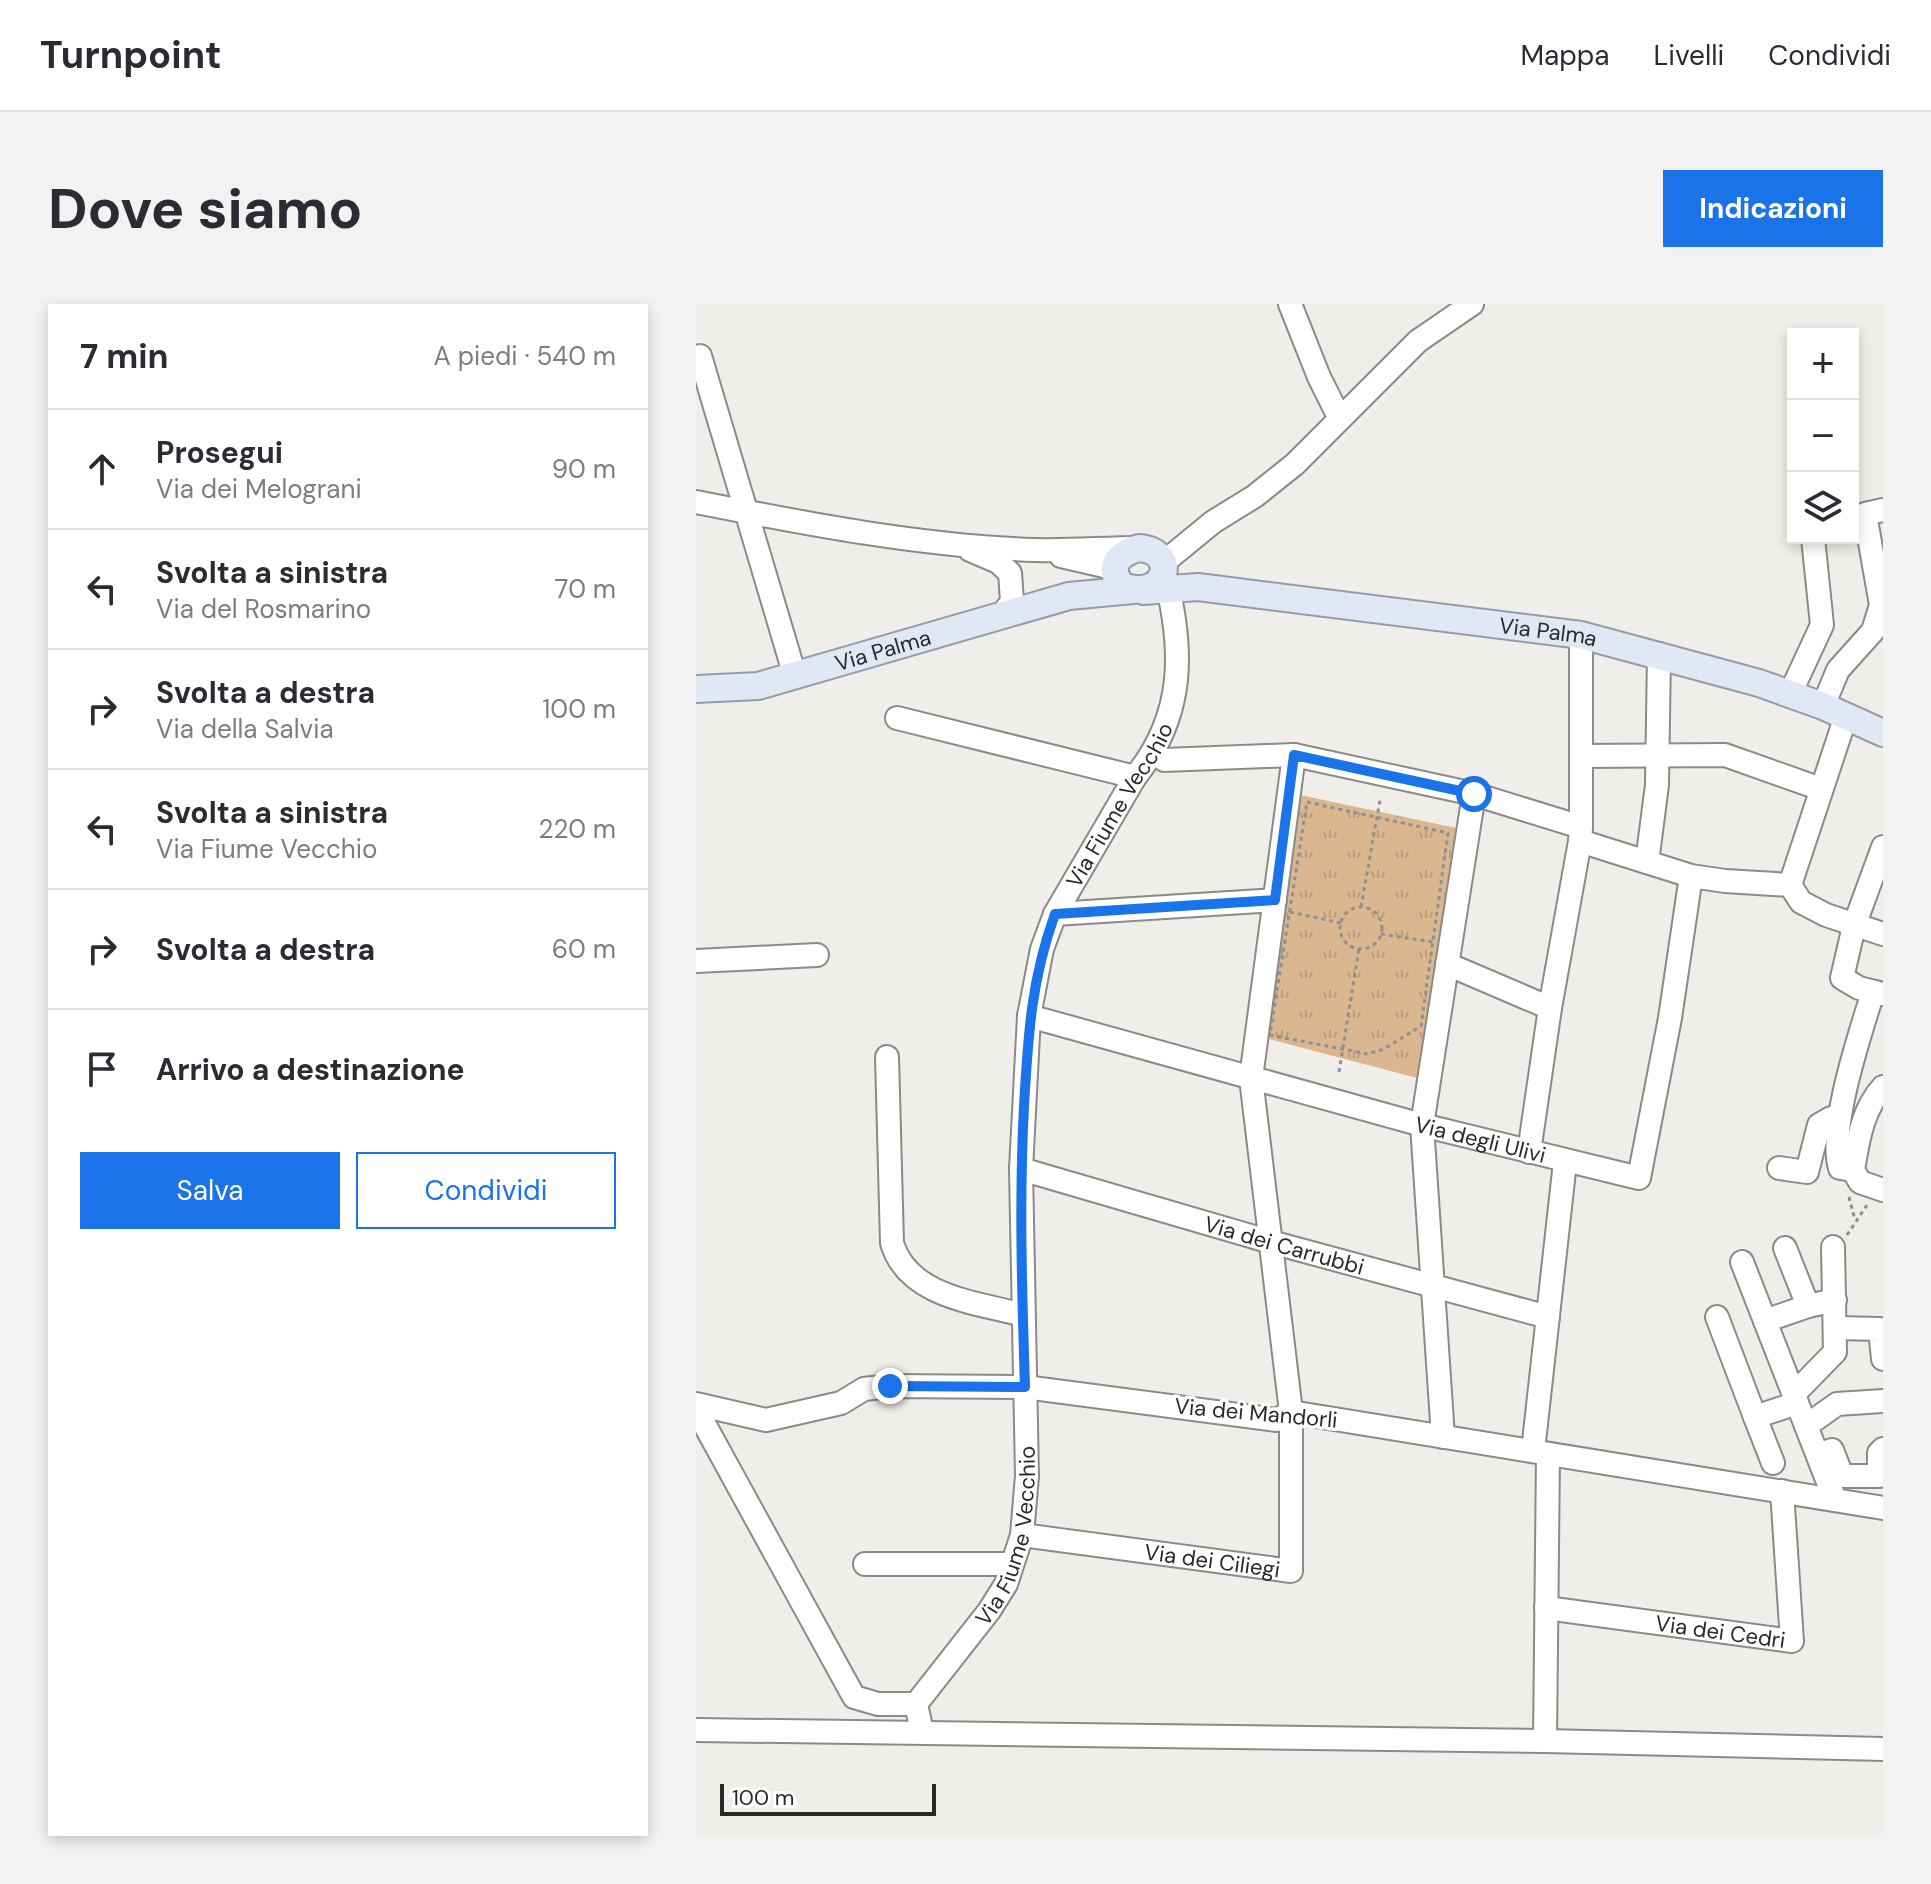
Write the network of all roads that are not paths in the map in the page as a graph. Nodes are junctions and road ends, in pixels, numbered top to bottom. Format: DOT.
graph roads {
  1 [pos="1290,304"];
  2 [pos="1472,304"];
  3 [pos="700,356"];
  4 [pos="1340,419"];
  5 [pos="696,502"];
  6 [pos="1883,510"];
  7 [pos="747,512"];
  8 [pos="955,544"];
  9 [pos="1814,544"];
  10 [pos="1037,550"];
  11 [pos="1144,572"];
  12 [pos="1198,587"];
  13 [pos="1003,614"];
  14 [pos="1174,626"];
  15 [pos="1878,634"];
  16 [pos="1581,635"];
  17 [pos="1659,654"];
  18 [pos="795,676"];
  19 [pos="696,689"];
  20 [pos="1790,694"];
  21 [pos="1834,711"];
  22 [pos="897,718"];
  23 [pos="1883,733"];
  24 [pos="1294,755"];
  25 [pos="1657,755"];
  26 [pos="1581,756"];
  27 [pos="1164,760"];
  28 [pos="1135,777"];
  29 [pos="1821,789"];
  30 [pos="1474,794"];
  31 [pos="1581,834"];
  32 [pos="1883,847"];
  33 [pos="1647,862"];
  34 [pos="1691,876"];
  35 [pos="1790,885"];
  36 [pos="1279,907"];
  37 [pos="1055,914"];
  38 [pos="1854,926"];
  39 [pos="1883,934"];
  40 [pos="1443,949"];
  41 [pos="817,955"];
  42 [pos="696,961"];
  43 [pos="1878,993"];
  44 [pos="1550,1008"];
  45 [pos="1029,1016"];
  46 [pos="887,1057"];
  47 [pos="1251,1078"];
  48 [pos="1883,1087"];
  49 [pos="1839,1120"];
  50 [pos="1422,1125"];
  51 [pos="1529,1152"];
  52 [pos="1565,1162"];
  53 [pos="1779,1168"];
  54 [pos="1021,1169"];
  55 [pos="1853,1170"];
  56 [pos="1881,1190"];
  57 [pos="1271,1242"];
  58 [pos="1833,1247"];
  59 [pos="1785,1248"];
  60 [pos="1742,1262"];
  61 [pos="1433,1286"];
  62 [pos="1835,1300"];
  63 [pos="1808,1306"];
  64 [pos="1023,1315"];
  65 [pos="1548,1317"];
  66 [pos="1717,1317"];
  67 [pos="1765,1321"];
  68 [pos="1836,1328"];
  69 [pos="1883,1359"];
  70 [pos="1025,1387"];
  71 [pos="1795,1398"];
  72 [pos="1883,1401"];
  73 [pos="696,1407"];
  74 [pos="1291,1412"];
  75 [pos="1755,1417"];
  76 [pos="1806,1426"];
  77 [pos="1443,1437"];
  78 [pos="1883,1449"];
  79 [pos="1540,1452"];
  80 [pos="1817,1455"];
  81 [pos="1773,1463"];
  82 [pos="1782,1491"];
  83 [pos="1835,1500"];
  84 [pos="1883,1508"];
  85 [pos="1022,1535"];
  86 [pos="865,1564"];
  87 [pos="1012,1564"];
  88 [pos="1546,1608"];
  89 [pos="916,1704"];
  90 [pos="696,1730"];
  91 [pos="922,1732"];
  92 [pos="1545,1741"];
  93 [pos="1883,1749"];
  1 -- 4 [label="street"];
  2 -- 4 [label="street"];
  3 -- 7 [label="street"];
  4 -- 11 [label="street"];
  5 -- 7 [label="street"];
  6 -- 15 [label="street"];
  7 -- 8 [label="street"];
  7 -- 18 [label="street"];
  8 -- 10 [label="street"];
  8 -- 13 [label="street"];
  9 -- 20 [label="street"];
  10 -- 11 [label="street"];
  10 -- 11 [label="street"];
  11 -- 12 [label="main road"];
  11 -- 13 [label="main road, Via Palma"];
  11 -- 14 [label="street"];
  12 -- 14 [label="street"];
  12 -- 16 [label="main road, Via Palma"];
  13 -- 18 [label="main road, Via Palma"];
  14 -- 28 [label="street, Via Fiume Vecchio"];
  15 -- 21 [label="street"];
  16 -- 17 [label="main road, Via Palma"];
  16 -- 26 [label="street"];
  17 -- 20 [label="main road, Via Palma"];
  17 -- 25 [label="street"];
  18 -- 19 [label="main road, Via Palma"];
  20 -- 21 [label="main road, Via Palma"];
  21 -- 23 [label="main road, Via Palma"];
  21 -- 29 [label="street"];
  22 -- 28 [label="street"];
  24 -- 27 [label="street"];
  24 -- 30 [label="street"];
  24 -- 36 [label="street"];
  25 -- 26 [label="street"];
  25 -- 29 [label="street"];
  25 -- 33 [label="street"];
  26 -- 31 [label="street"];
  28 -- 37 [label="street, Via Fiume Vecchio"];
  29 -- 35 [label="street"];
  30 -- 31 [label="street"];
  30 -- 40 [label="street"];
  31 -- 33 [label="street"];
  31 -- 44 [label="street"];
  32 -- 38 [label="street"];
  33 -- 34 [label="street"];
  34 -- 35 [label="street"];
  34 -- 52 [label="street, Via degli Ulivi"];
  35 -- 38 [label="street"];
  36 -- 37 [label="street"];
  36 -- 47 [label="street"];
  37 -- 45 [label="street, Via Fiume Vecchio"];
  38 -- 39 [label="street"];
  38 -- 43 [label="street"];
  40 -- 44 [label="street"];
  40 -- 50 [label="street"];
  41 -- 42 [label="street"];
  43 -- 49 [label="street"];
  44 -- 51 [label="street"];
  45 -- 47 [label="street, Via degli Ulivi"];
  45 -- 54 [label="street, Via Fiume Vecchio"];
  46 -- 64 [label="street"];
  47 -- 50 [label="street, Via degli Ulivi"];
  47 -- 57 [label="street"];
  48 -- 55 [label="street"];
  49 -- 53 [label="street"];
  49 -- 55 [label="street"];
  50 -- 51 [label="street, Via degli Ulivi"];
  50 -- 61 [label="street"];
  51 -- 52 [label="street, Via degli Ulivi"];
  52 -- 65 [label="street"];
  54 -- 57 [label="street, Via dei Carrubbi"];
  54 -- 64 [label="street, Via Fiume Vecchio"];
  55 -- 56 [label="street"];
  57 -- 61 [label="street, Via dei Carrubbi"];
  57 -- 74 [label="street"];
  58 -- 62 [label="street"];
  59 -- 63 [label="street"];
  60 -- 67 [label="street"];
  61 -- 65 [label="street, Via dei Carrubbi"];
  61 -- 77 [label="street"];
  62 -- 63 [label="street"];
  62 -- 68 [label="street"];
  63 -- 67 [label="street"];
  64 -- 70 [label="street, Via Fiume Vecchio"];
  65 -- 79 [label="street"];
  66 -- 75 [label="street"];
  67 -- 71 [label="street"];
  68 -- 69 [label="street"];
  68 -- 71 [label="street"];
  70 -- 73 [label="street, Via dei Mandorli"];
  70 -- 74 [label="street, Via dei Mandorli"];
  70 -- 85 [label="street, Via Fiume Vecchio"];
  71 -- 75 [label="street"];
  71 -- 76 [label="street"];
  72 -- 76 [label="street"];
  73 -- 89 [label="street"];
  74 -- 77 [label="street, Via dei Mandorli"];
  74 -- 85 [label="street, Via dei Ciliegi"];
  75 -- 81 [label="street"];
  76 -- 80 [label="street"];
  77 -- 79 [label="street, Via dei Mandorli"];
  78 -- 80 [label="street"];
  79 -- 82 [label="street, Via dei Mandorli"];
  79 -- 88 [label="street"];
  80 -- 83 [label="street"];
  82 -- 83 [label="street, Via dei Mandorli"];
  82 -- 88 [label="street, Via dei Cedri"];
  83 -- 84 [label="street, Via dei Mandorli"];
  85 -- 87 [label="street, Via Fiume Vecchio"];
  86 -- 87 [label="street"];
  87 -- 89 [label="street, Via Fiume Vecchio"];
  88 -- 92 [label="street"];
  89 -- 91 [label="street"];
  90 -- 91 [label="street"];
  91 -- 92 [label="street"];
  92 -- 93 [label="street"];
}
